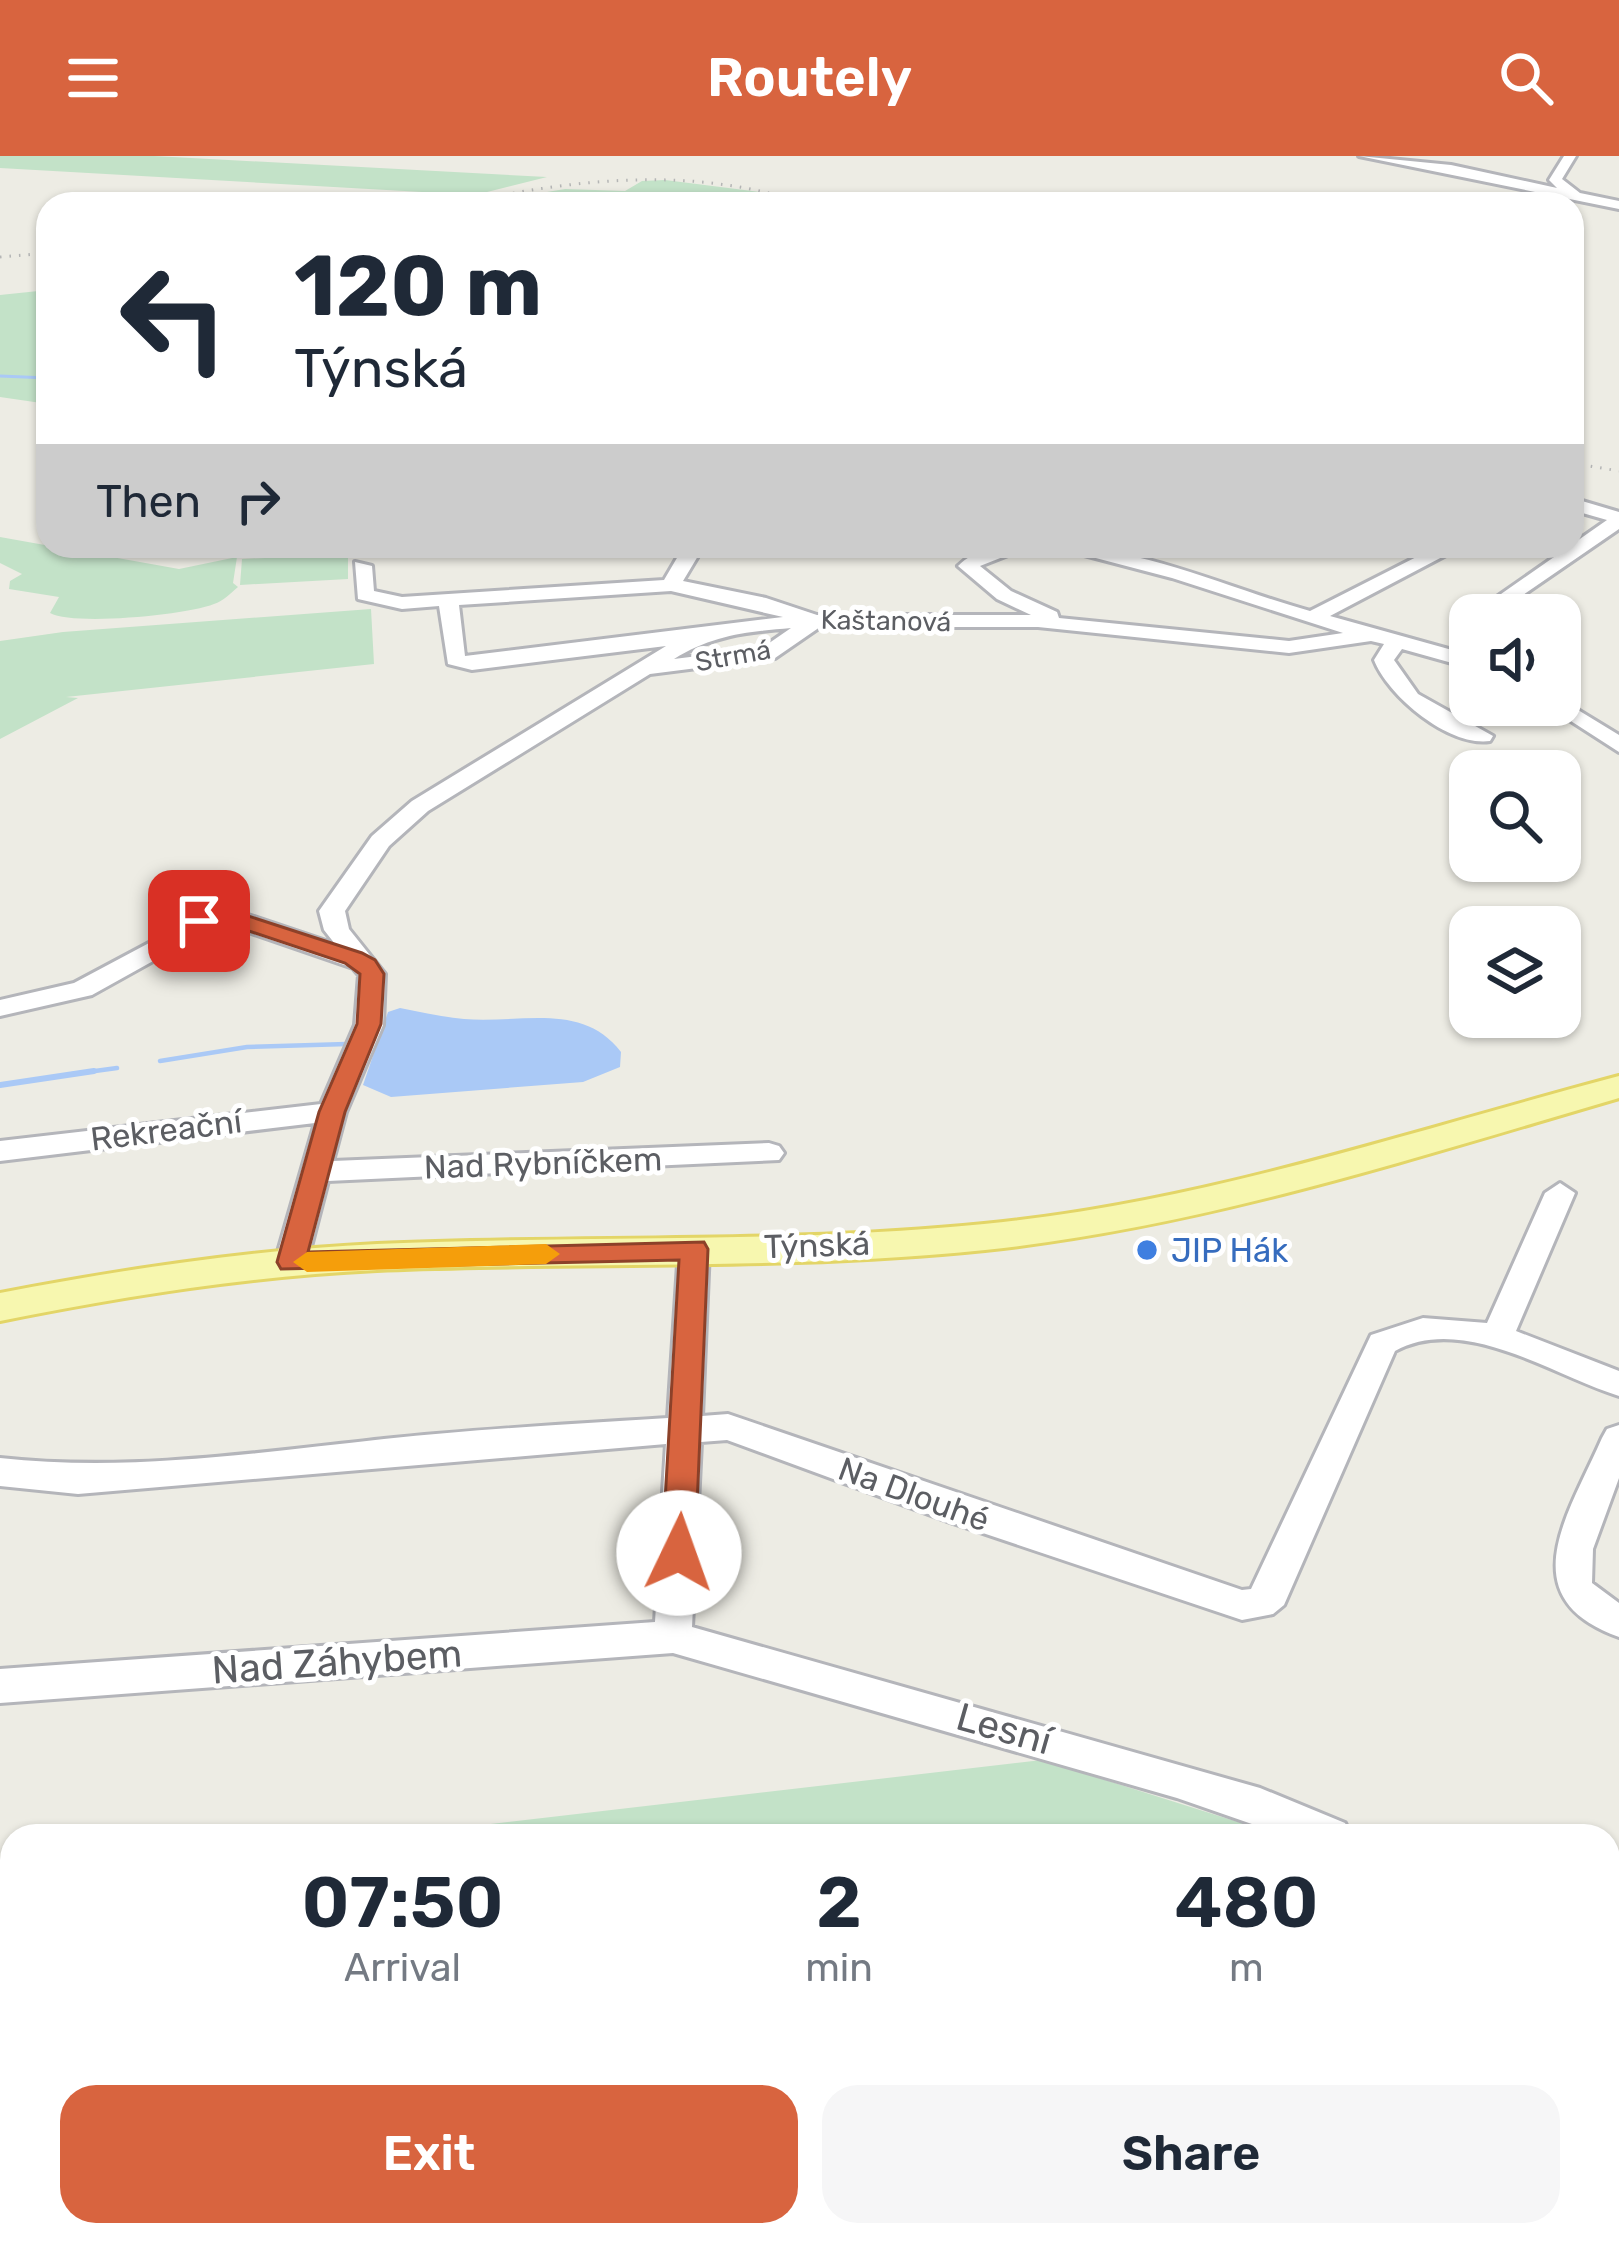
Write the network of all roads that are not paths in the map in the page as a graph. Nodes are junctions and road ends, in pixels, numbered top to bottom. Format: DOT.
graph roads {
  1 [pos="1365,156"];
  2 [pos="1570,156"];
  3 [pos="1551,192"];
  4 [pos="1571,192"];
  5 [pos="1584,200"];
  6 [pos="1619,205"];
  7 [pos="1584,508"];
  8 [pos="1619,519"];
  9 [pos="1584,543"];
  10 [pos="687,558"];
  11 [pos="987,558"];
  12 [pos="1121,558"];
  13 [pos="1429,558"];
  14 [pos="1563,558"];
  15 [pos="362,566"];
  16 [pos="671,585"];
  17 [pos="1511,594"];
  18 [pos="1004,595"];
  19 [pos="449,602"];
  20 [pos="1311,618"];
  21 [pos="815,621"];
  22 [pos="781,622"];
  23 [pos="947,622"];
  24 [pos="1079,626"];
  25 [pos="1369,634"];
  26 [pos="698,636"];
  27 [pos="1396,642"];
  28 [pos="783,647"];
  29 [pos="1449,656"];
  30 [pos="642,669"];
  31 [pos="1581,720"];
  32 [pos="1483,736"];
  33 [pos="1619,745"];
  34 [pos="367,965"];
  35 [pos="0,1008"];
  36 [pos="1619,1087"];
  37 [pos="332,1112"];
  38 [pos="0,1151"];
  39 [pos="770,1153"];
  40 [pos="316,1172"];
  41 [pos="1560,1193"];
  42 [pos="694,1249"];
  43 [pos="291,1262"];
  44 [pos="0,1307"];
  45 [pos="1497,1337"];
  46 [pos="1619,1384"];
  47 [pos="686,1426"];
  48 [pos="1619,1438"];
  49 [pos="0,1472"];
  50 [pos="1619,1621"];
  51 [pos="673,1637"];
  52 [pos="0,1686"];
  53 [pos="1303,1824"];
  1 -- 3 [label="street"];
  2 -- 4 [label="street"];
  5 -- 6 [label="street"];
  7 -- 8 [label="street"];
  8 -- 9 [label="street"];
  10 -- 16 [label="street"];
  11 -- 18 [label="street"];
  12 -- 20 [label="street"];
  13 -- 20 [label="street"];
  14 -- 17 [label="street"];
  15 -- 19 [label="street, Kaštanová"];
  16 -- 19 [label="street, Kaštanová"];
  16 -- 21 [label="street, Kaštanová"];
  18 -- 23 [label="street"];
  18 -- 24 [label="street"];
  19 -- 26 [label="street"];
  20 -- 25 [label="street"];
  21 -- 22 [label="street"];
  21 -- 23 [label="street, Kaštanová"];
  21 -- 28 [label="street, Strmá"];
  22 -- 26 [label="street"];
  22 -- 28 [label="street"];
  23 -- 24 [label="street, Kaštanová"];
  24 -- 25 [label="street, Kaštanová"];
  25 -- 27 [label="street"];
  26 -- 30 [label="street"];
  27 -- 29 [label="street"];
  27 -- 32 [label="street"];
  28 -- 30 [label="street, Strmá"];
  30 -- 34 [label="street"];
  31 -- 33 [label="street"];
  34 -- 35 [label="street"];
  34 -- 37 [label="street"];
  36 -- 42 [label="main road, Týnská"];
  37 -- 38 [label="street, Rekreační"];
  37 -- 40 [label="street"];
  39 -- 40 [label="street, Nad Rybníčkem"];
  40 -- 43 [label="street"];
  41 -- 45 [label="street"];
  42 -- 43 [label="main road, Týnská"];
  42 -- 47 [label="street"];
  43 -- 44 [label="main road, Týnská"];
  45 -- 46 [label="street"];
  45 -- 47 [label="street, Na Dlouhé"];
  47 -- 49 [label="street, Na Dlouhé"];
  47 -- 51 [label="street"];
  48 -- 50 [label="street"];
  51 -- 52 [label="street, Nad Záhybem"];
  51 -- 53 [label="street, Lesní"];
}
